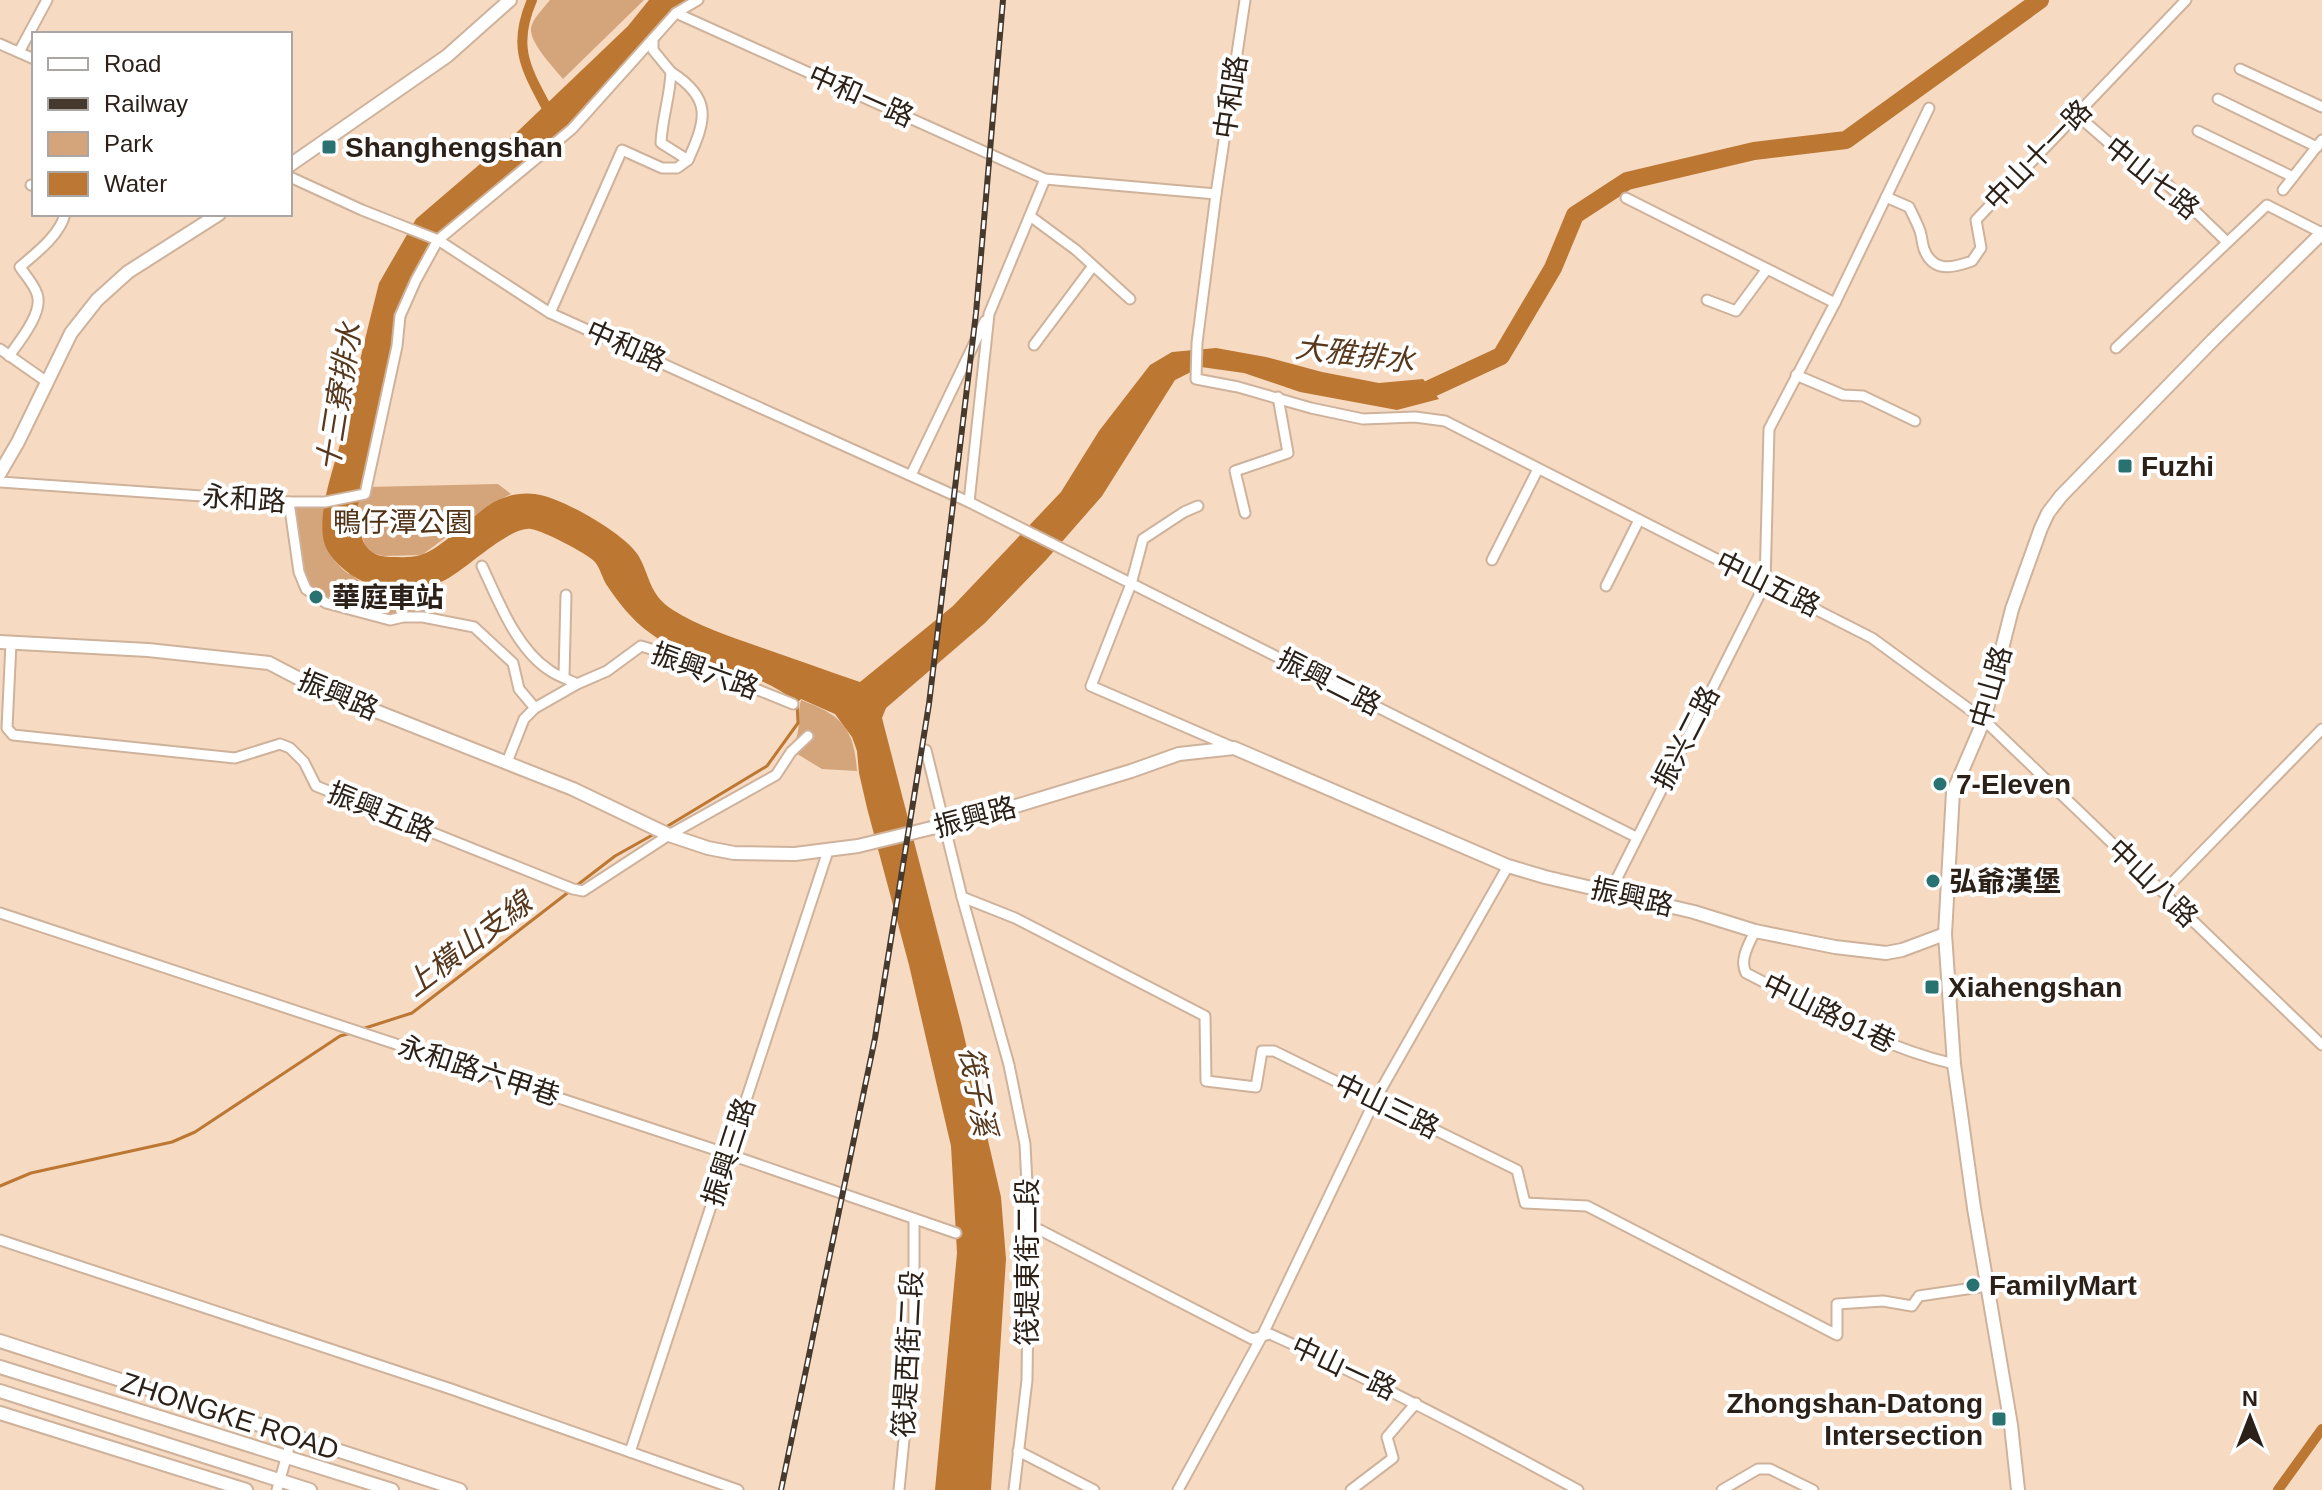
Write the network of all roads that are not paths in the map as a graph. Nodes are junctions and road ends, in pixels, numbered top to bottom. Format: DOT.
graph roads {
  1 [pos="47,0"];
  2 [pos="510,0"];
  3 [pos="698,0"];
  4 [pos="1245,0"];
  5 [pos="2186,0"];
  6 [pos="676,13"];
  7 [pos="653,41"];
  8 [pos="0,44"];
  9 [pos="19,52"];
  10 [pos="32,58"];
  11 [pos="2240,69"];
  12 [pos="671,72"];
  13 [pos="2218,99"];
  14 [pos="2322,107"];
  15 [pos="1929,108"];
  16 [pos="2077,115"];
  17 [pos="2198,131"];
  18 [pos="2319,144"];
  19 [pos="688,160"];
  20 [pos="292,164"];
  21 [pos="2293,177"];
  22 [pos="292,178"];
  23 [pos="1045,179"];
  24 [pos="2283,190"];
  25 [pos="1216,194"];
  26 [pos="1886,197"];
  27 [pos="1626,198"];
  28 [pos="64,216"];
  29 [pos="216,216"];
  30 [pos="1030,216"];
  31 [pos="2322,233"];
  32 [pos="437,239"];
  33 [pos="2227,242"];
  34 [pos="1093,266"];
  35 [pos="1767,269"];
  36 [pos="1130,299"];
  37 [pos="1707,300"];
  38 [pos="1835,303"];
  39 [pos="550,313"];
  40 [pos="989,314"];
  41 [pos="1034,345"];
  42 [pos="2116,348"];
  43 [pos="4,352"];
  44 [pos="1796,375"];
  45 [pos="1196,379"];
  46 [pos="47,382"];
  47 [pos="1278,397"];
  48 [pos="1915,421"];
  49 [pos="1538,469"];
  50 [pos="0,473"];
  51 [pos="911,475"];
  52 [pos="0,482"];
  53 [pos="289,502"];
  54 [pos="969,502"];
  55 [pos="1198,506"];
  56 [pos="1245,513"];
  57 [pos="1639,520"];
  58 [pos="1022,528"];
  59 [pos="1492,560"];
  60 [pos="482,566"];
  61 [pos="1131,584"];
  62 [pos="1765,584"];
  63 [pos="1606,586"];
  64 [pos="566,595"];
  65 [pos="6,642"];
  66 [pos="564,676"];
  67 [pos="577,684"];
  68 [pos="793,704"];
  69 [pos="535,708"];
  70 [pos="1984,720"];
  71 [pos="2322,729"];
  72 [pos="808,736"];
  73 [pos="1234,748"];
  74 [pos="926,750"];
  75 [pos="507,762"];
  76 [pos="943,825"];
  77 [pos="669,835"];
  78 [pos="1636,837"];
  79 [pos="828,851"];
  80 [pos="1508,866"];
  81 [pos="1610,892"];
  82 [pos="2163,892"];
  83 [pos="962,897"];
  84 [pos="0,913"];
  85 [pos="1755,931"];
  86 [pos="1945,934"];
  87 [pos="2322,1045"];
  88 [pos="1954,1064"];
  89 [pos="1375,1100"];
  90 [pos="728,1154"];
  91 [pos="914,1219"];
  92 [pos="1025,1226"];
  93 [pos="956,1233"];
  94 [pos="0,1240"];
  95 [pos="1987,1286"];
  96 [pos="1261,1338"];
  97 [pos="0,1341"];
  98 [pos="0,1367"];
  99 [pos="0,1391"];
  100 [pos="1416,1403"];
  101 [pos="0,1413"];
  102 [pos="292,1437"];
  103 [pos="1018,1451"];
  104 [pos="630,1452"];
  105 [pos="287,1456"];
  106 [pos="278,1485"];
  107 [pos="246,1490"];
  108 [pos="310,1490"];
  109 [pos="392,1490"];
  110 [pos="460,1490"];
  111 [pos="738,1490"];
  112 [pos="899,1490"];
  113 [pos="1014,1490"];
  114 [pos="1094,1490"];
  115 [pos="1178,1490"];
  116 [pos="1351,1490"];
  117 [pos="1578,1490"];
  118 [pos="1722,1490"];
  119 [pos="1813,1490"];
  120 [pos="2018,1490"];
  1 -- 9 [label="street"];
  2 -- 20 [label="street"];
  3 -- 6 [label="street"];
  4 -- 25 [label="street, 中和路"];
  5 -- 16 [label="street, 中山十一路"];
  6 -- 7 [label="street"];
  6 -- 23 [label="street, 中和一路"];
  7 -- 12 [label="street"];
  7 -- 32 [label="street"];
  8 -- 9 [label="street"];
  9 -- 10 [label="street"];
  11 -- 14 [label="street"];
  12 -- 19 [label="street"];
  12 -- 19 [label="street"];
  13 -- 18 [label="street"];
  15 -- 26 [label="street"];
  16 -- 26 [label="street, 中山十一路"];
  16 -- 33 [label="street, 中山七路"];
  17 -- 21 [label="street"];
  18 -- 21 [label="street"];
  19 -- 39 [label="street"];
  21 -- 24 [label="street"];
  22 -- 32 [label="street, 中和路"];
  23 -- 25 [label="street"];
  23 -- 30 [label="street"];
  25 -- 45 [label="street, 中和路"];
  26 -- 38 [label="street"];
  27 -- 35 [label="street"];
  28 -- 43 [label="street"];
  29 -- 46 [label="street"];
  30 -- 34 [label="street"];
  30 -- 40 [label="street"];
  31 -- 33 [label="street, 中山七路"];
  31 -- 70 [label="street, 中山路"];
  32 -- 39 [label="street, 中和路"];
  32 -- 53 [label="street, 永和路"];
  33 -- 42 [label="street, 中山七路"];
  34 -- 36 [label="street"];
  34 -- 41 [label="street"];
  35 -- 37 [label="street"];
  35 -- 38 [label="street"];
  38 -- 44 [label="street"];
  39 -- 51 [label="street, 中和路"];
  40 -- 51 [label="street"];
  40 -- 54 [label="street"];
  43 -- 46 [label="street"];
  44 -- 48 [label="street"];
  44 -- 62 [label="street"];
  45 -- 47 [label="street, 中山五路"];
  46 -- 50 [label="street"];
  47 -- 49 [label="street, 中山五路"];
  47 -- 56 [label="street"];
  49 -- 57 [label="street, 中山五路"];
  49 -- 59 [label="street"];
  51 -- 54 [label="street, 中和路"];
  52 -- 53 [label="street, 永和路"];
  53 -- 69 [label="street"];
  54 -- 58 [label="street, 中和路"];
  55 -- 61 [label="street"];
  57 -- 62 [label="street, 中山五路"];
  57 -- 63 [label="street"];
  58 -- 61 [label="street, 振興二路"];
  60 -- 66 [label="street"];
  61 -- 73 [label="street"];
  61 -- 78 [label="street, 振興二路"];
  62 -- 70 [label="street, 中山五路"];
  62 -- 78 [label="street, 振兴二路"];
  64 -- 66 [label="street"];
  65 -- 75 [label="street, 振興路"];
  65 -- 77 [label="street, 振興五路"];
  66 -- 67 [label="street"];
  67 -- 68 [label="street, 振興六路"];
  67 -- 69 [label="street, 振興六路"];
  69 -- 75 [label="street, 振興六路"];
  70 -- 82 [label="street, 中山八路"];
  70 -- 86 [label="street, 中山路"];
  71 -- 82 [label="street"];
  72 -- 77 [label="street, 振興五路"];
  73 -- 76 [label="street, 振興路"];
  73 -- 80 [label="street, 振興路"];
  74 -- 76 [label="street"];
  75 -- 77 [label="street, 振興路"];
  76 -- 79 [label="street, 振興路"];
  76 -- 83 [label="street"];
  77 -- 79 [label="street, 振興路"];
  78 -- 81 [label="street, 振兴二路"];
  79 -- 90 [label="street, 振興三路"];
  80 -- 81 [label="street, 振興路"];
  80 -- 89 [label="street"];
  81 -- 85 [label="street, 振興路"];
  82 -- 87 [label="street, 中山八路"];
  83 -- 89 [label="street, 中山三路"];
  83 -- 92 [label="street, 筏堤東街二段"];
  84 -- 90 [label="street, 永和路六甲巷"];
  85 -- 86 [label="street, 振興路"];
  85 -- 88 [label="street, 中山路91巷"];
  86 -- 88 [label="street, 中山路"];
  88 -- 95 [label="street, 中山路"];
  89 -- 95 [label="street, 中山三路"];
  89 -- 96 [label="street"];
  90 -- 91 [label="street, 永和路六甲巷"];
  90 -- 104 [label="street, 振興三路"];
  91 -- 93 [label="street, 永和路六甲巷"];
  91 -- 112 [label="street, 筏堤西街二段"];
  92 -- 96 [label="street, 中山一路"];
  92 -- 103 [label="street, 筏堤東街二段"];
  94 -- 104 [label="street"];
  95 -- 120 [label="street, 中山路"];
  96 -- 100 [label="street, 中山一路"];
  96 -- 115 [label="street"];
  97 -- 102 [label="street, ZHONGKE ROAD"];
  98 -- 105 [label="street, ZHONGKE ROAD"];
  99 -- 106 [label="street, ZHONGKE ROAD"];
  100 -- 116 [label="street"];
  100 -- 117 [label="street, 中山一路"];
  101 -- 107 [label="street"];
  102 -- 105 [label="street"];
  102 -- 110 [label="street, ZHONGKE ROAD"];
  103 -- 113 [label="street, 筏堤東街二段"];
  103 -- 114 [label="street"];
  104 -- 111 [label="street"];
  105 -- 106 [label="street"];
  105 -- 109 [label="street, ZHONGKE ROAD"];
  106 -- 108 [label="street, ZHONGKE ROAD"];
  118 -- 119 [label="street"];
}
